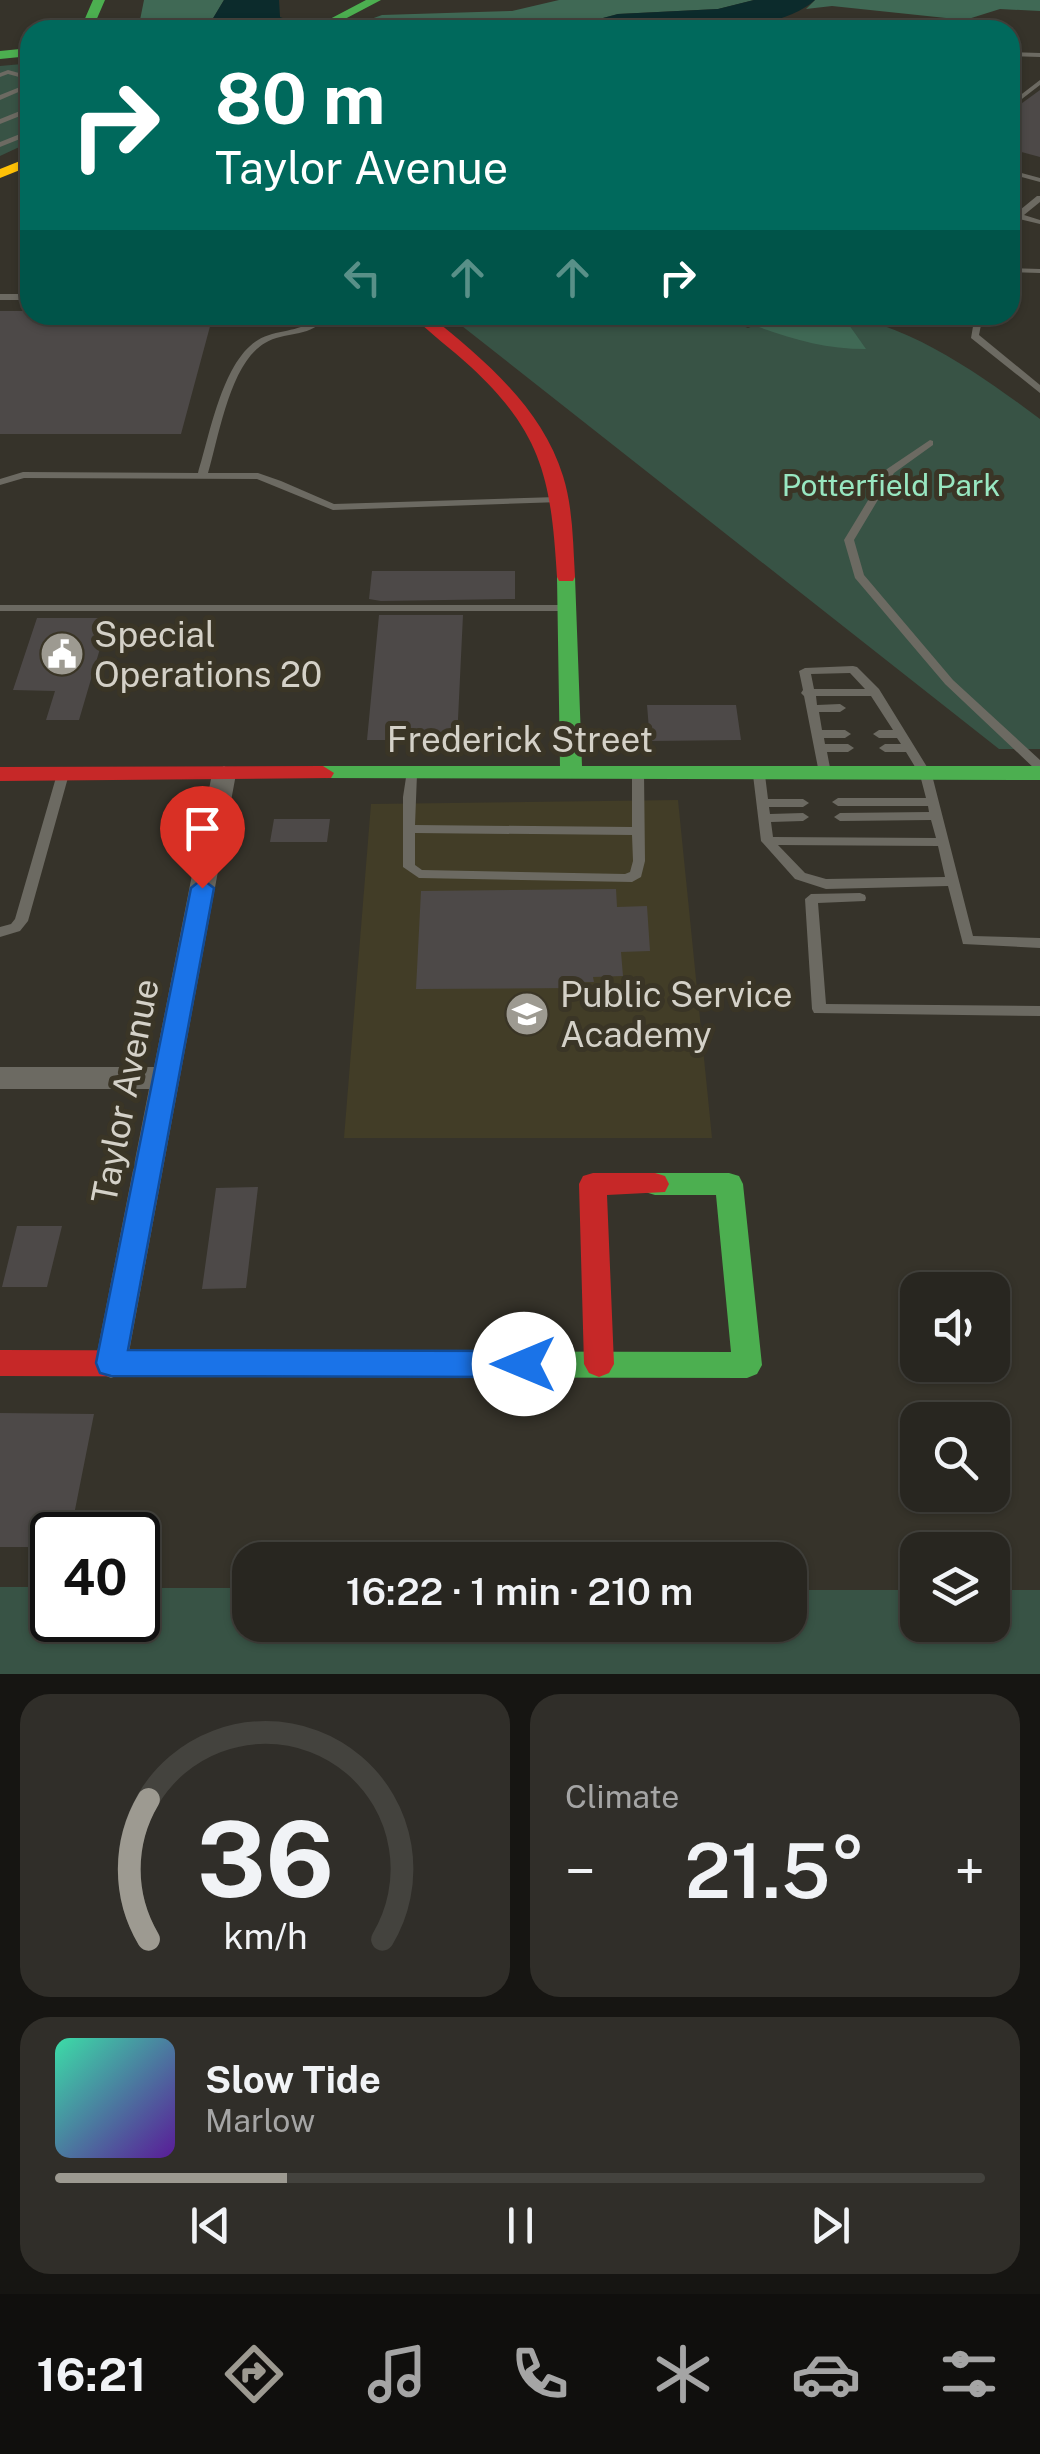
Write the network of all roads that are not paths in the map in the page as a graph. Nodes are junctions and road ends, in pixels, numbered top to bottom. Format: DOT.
graph roads {
  1 [pos="375,0"];
  2 [pos="334,20"];
  3 [pos="1040,82"];
  4 [pos="1020,98"];
  5 [pos="316,325"];
  6 [pos="432,325"];
  7 [pos="977,325"];
  8 [pos="1040,390"];
  9 [pos="930,444"];
  10 [pos="203,474"];
  11 [pos="0,482"];
  12 [pos="559,500"];
  13 [pos="0,608"];
  14 [pos="567,608"];
  15 [pos="875,692"];
  16 [pos="807,693"];
  17 [pos="840,708"];
  18 [pos="811,709"];
  19 [pos="880,734"];
  20 [pos="902,734"];
  21 [pos="817,741"];
  22 [pos="847,741"];
  23 [pos="884,748"];
  24 [pos="908,748"];
  25 [pos="1040,770"];
  26 [pos="571,773"];
  27 [pos="638,773"];
  28 [pos="0,774"];
  29 [pos="63,774"];
  30 [pos="224,774"];
  31 [pos="410,774"];
  32 [pos="759,775"];
  33 [pos="853,775"];
  34 [pos="926,775"];
  35 [pos="825,776"];
  36 [pos="762,802"];
  37 [pos="860,802"];
  38 [pos="934,809"];
  39 [pos="764,818"];
  40 [pos="410,830"];
  41 [pos="637,831"];
  42 [pos="767,841"];
  43 [pos="942,842"];
  44 [pos="952,881"];
  45 [pos="860,898"];
  46 [pos="0,932"];
  47 [pos="1040,943"];
  48 [pos="1040,1012"];
  49 [pos="0,1078"];
  50 [pos="166,1078"];
  51 [pos="0,1363"];
  52 [pos="111,1363"];
  53 [pos="599,1364"];
  1 -- 2 [label="main road"];
  3 -- 4 [label="lane"];
  5 -- 10 [label="lane"];
  6 -- 12 [label="main road"];
  7 -- 8 [label="lane"];
  9 -- 25 [label="lane"];
  10 -- 11 [label="lane"];
  10 -- 12 [label="lane"];
  12 -- 14 [label="main road"];
  13 -- 14 [label="lane"];
  14 -- 26 [label="main road"];
  15 -- 16 [label="lane"];
  15 -- 16 [label="lane"];
  15 -- 20 [label="lane"];
  16 -- 18 [label="lane"];
  17 -- 18 [label="lane"];
  18 -- 21 [label="lane"];
  19 -- 20 [label="lane"];
  20 -- 24 [label="lane"];
  21 -- 22 [label="lane"];
  21 -- 35 [label="lane"];
  23 -- 24 [label="lane"];
  24 -- 34 [label="lane"];
  25 -- 34 [label="main road, Frederick Street"];
  26 -- 27 [label="main road, Frederick Street"];
  26 -- 31 [label="main road, Frederick Street"];
  27 -- 32 [label="main road, Frederick Street"];
  27 -- 41 [label="lane"];
  28 -- 29 [label="main road, Frederick Street"];
  29 -- 30 [label="main road, Frederick Street"];
  29 -- 46 [label="lane"];
  30 -- 31 [label="main road, Frederick Street"];
  30 -- 50 [label="street, Taylor Avenue"];
  31 -- 40 [label="lane"];
  32 -- 35 [label="main road, Frederick Street"];
  32 -- 36 [label="lane"];
  33 -- 34 [label="main road, Frederick Street"];
  33 -- 35 [label="main road, Frederick Street"];
  33 -- 37 [label="lane"];
  34 -- 38 [label="lane"];
  36 -- 39 [label="lane"];
  36 -- 39 [label="lane"];
  37 -- 38 [label="lane"];
  37 -- 38 [label="lane"];
  38 -- 43 [label="lane"];
  39 -- 42 [label="lane"];
  40 -- 41 [label="lane"];
  40 -- 41 [label="lane"];
  42 -- 43 [label="lane"];
  42 -- 44 [label="lane"];
  43 -- 44 [label="lane"];
  44 -- 47 [label="lane"];
  45 -- 48 [label="lane"];
  49 -- 50 [label="street"];
  50 -- 52 [label="street, Taylor Avenue"];
  51 -- 52 [label="main road"];
  52 -- 53 [label="main road"];
  53 -- 53 [label="main road"];
}
